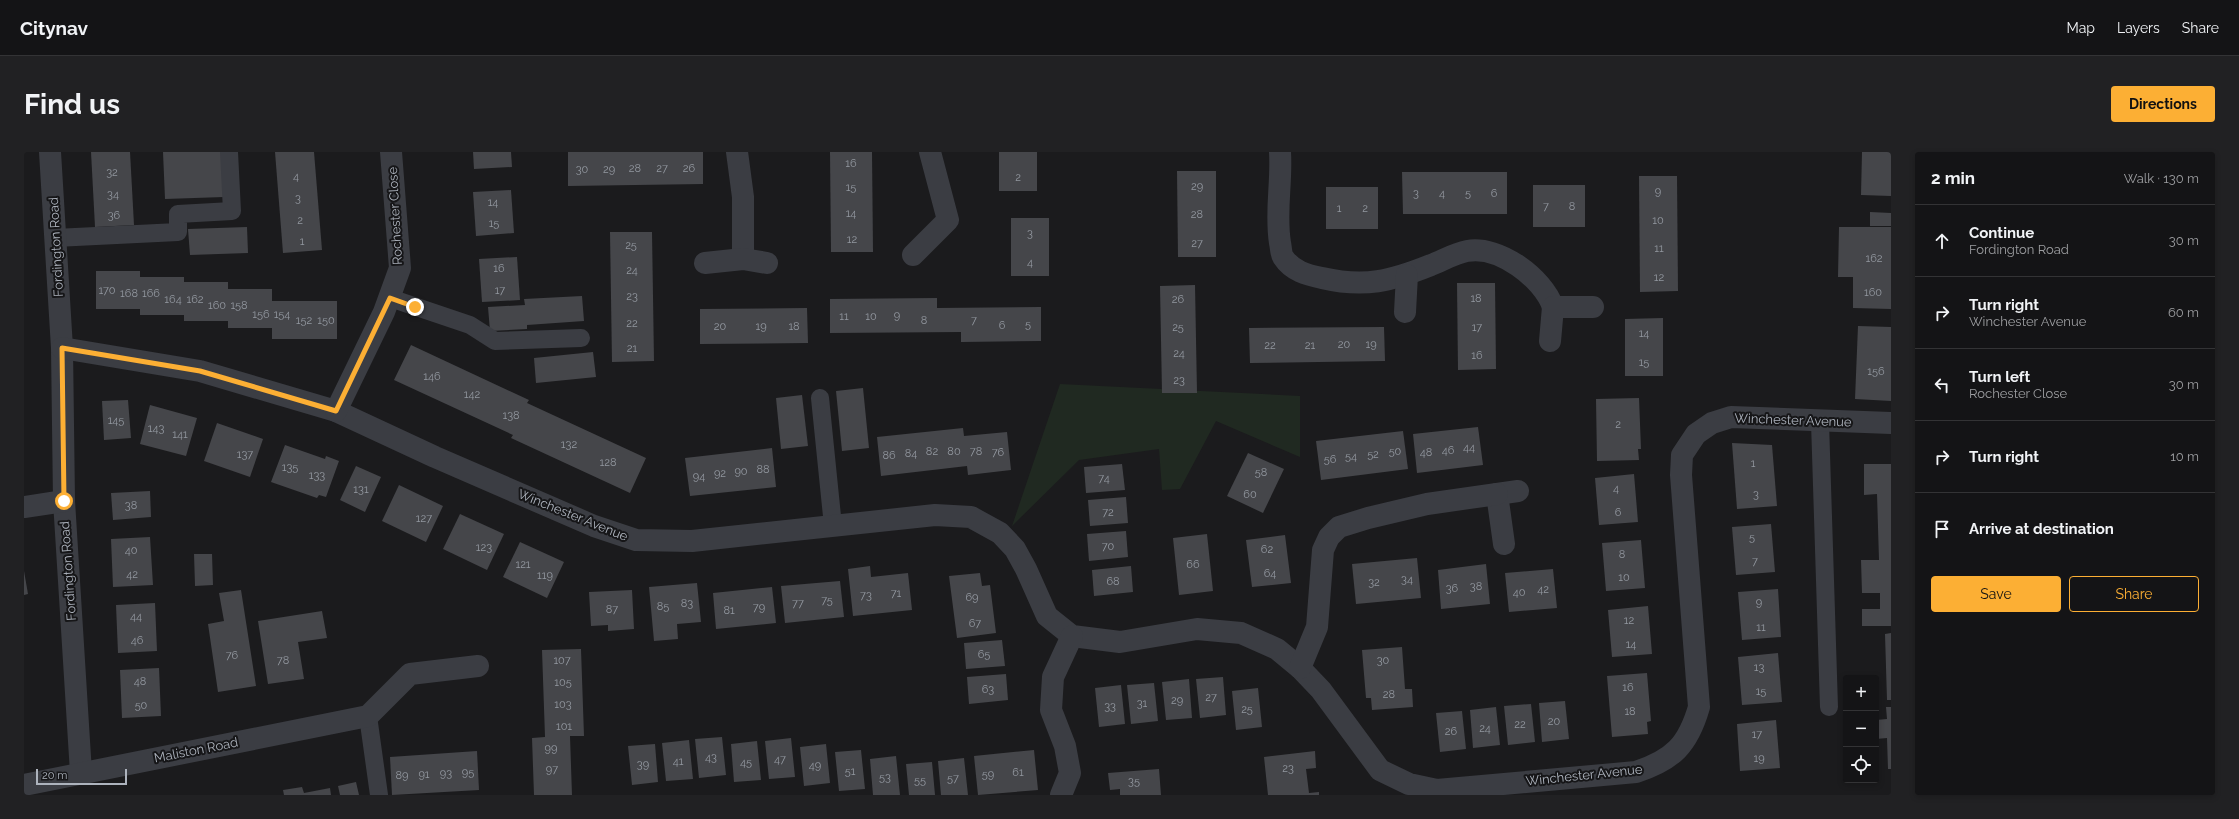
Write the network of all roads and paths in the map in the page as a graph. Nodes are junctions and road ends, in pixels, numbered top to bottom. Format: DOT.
graph roads {
  1 [pos="50,152"];
  2 [pos="229,152"];
  3 [pos="391,152"];
  4 [pos="737,152"];
  5 [pos="930,152"];
  6 [pos="1280,152"];
  7 [pos="55,238"];
  8 [pos="913,256"];
  9 [pos="743,259"];
  10 [pos="705,263"];
  11 [pos="767,263"];
  12 [pos="1407,275"];
  13 [pos="390,298"];
  14 [pos="1553,307"];
  15 [pos="1594,307"];
  16 [pos="1405,312"];
  17 [pos="581,338"];
  18 [pos="1550,341"];
  19 [pos="62,348"];
  20 [pos="820,398"];
  21 [pos="336,411"];
  22 [pos="1820,422"];
  23 [pos="1891,423"];
  24 [pos="1518,491"];
  25 [pos="1497,494"];
  26 [pos="64,501"];
  27 [pos="24,507"];
  28 [pos="833,526"];
  29 [pos="1504,544"];
  30 [pos="1072,636"];
  31 [pos="478,666"];
  32 [pos="1300,668"];
  33 [pos="1829,707"];
  34 [pos="368,716"];
  35 [pos="81,773"];
  36 [pos="24,785"];
  37 [pos="379,795"];
  38 [pos="1061,795"];
  1 -- 7 [label="street, Fordington Road"];
  2 -- 7 [label="lane"];
  3 -- 13 [label="street, Rochester Close"];
  4 -- 9 [label="street"];
  5 -- 8 [label="street"];
  6 -- 12 [label="street"];
  7 -- 19 [label="street, Fordington Road"];
  9 -- 10 [label="street"];
  9 -- 11 [label="street"];
  12 -- 14 [label="street"];
  12 -- 16 [label="street"];
  13 -- 17 [label="lane"];
  13 -- 21 [label="street, Rochester Close"];
  14 -- 15 [label="street"];
  14 -- 18 [label="street"];
  19 -- 21 [label="street, Winchester Avenue"];
  19 -- 26 [label="street, Fordington Road"];
  20 -- 28 [label="lane"];
  21 -- 28 [label="street, Winchester Avenue"];
  22 -- 23 [label="street, Winchester Avenue"];
  22 -- 32 [label="street, Winchester Avenue"];
  22 -- 33 [label="lane"];
  24 -- 25 [label="street"];
  25 -- 29 [label="street"];
  25 -- 32 [label="street"];
  26 -- 27 [label="street"];
  26 -- 35 [label="street, Fordington Road"];
  28 -- 30 [label="street, Winchester Avenue"];
  30 -- 32 [label="street, Winchester Avenue"];
  30 -- 38 [label="street"];
  31 -- 34 [label="street"];
  34 -- 35 [label="street, Maliston Road"];
  34 -- 37 [label="lane"];
  35 -- 36 [label="street, Maliston Road"];
}
